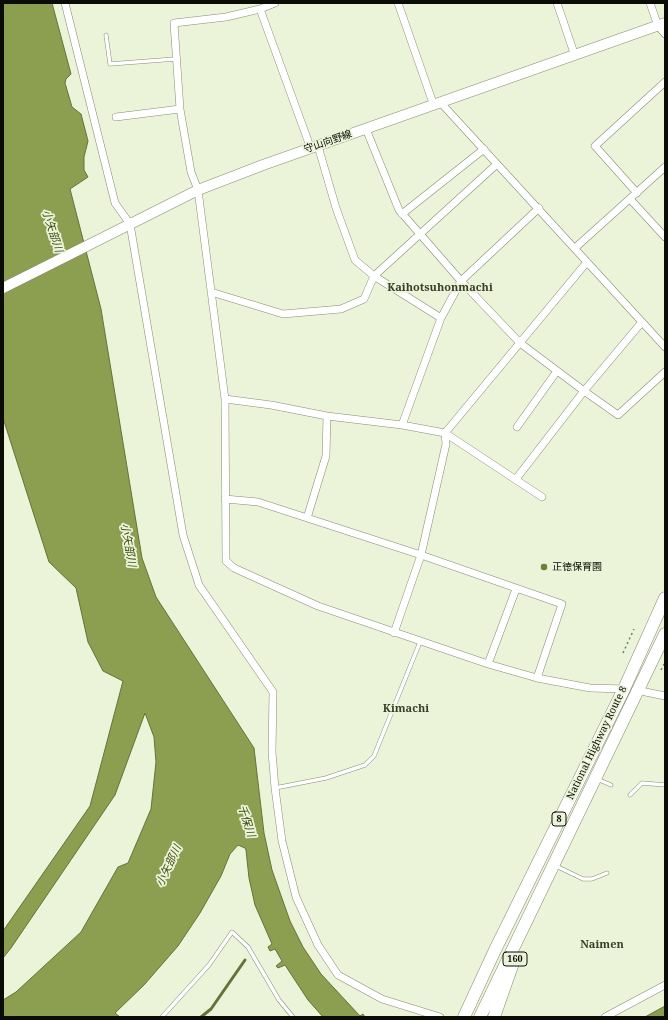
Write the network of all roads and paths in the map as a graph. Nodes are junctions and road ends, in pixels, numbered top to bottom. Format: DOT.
graph roads {
  1 [pos="66,3"];
  2 [pos="275,3"];
  3 [pos="398,3"];
  4 [pos="557,3"];
  5 [pos="650,3"];
  6 [pos="260,9"];
  7 [pos="661,25"];
  8 [pos="665,34"];
  9 [pos="106,35"];
  10 [pos="574,56"];
  11 [pos="175,59"];
  12 [pos="665,82"];
  13 [pos="438,104"];
  14 [pos="180,108"];
  15 [pos="116,117"];
  16 [pos="366,129"];
  17 [pos="314,147"];
  18 [pos="484,149"];
  19 [pos="497,164"];
  20 [pos="665,167"];
  21 [pos="198,190"];
  22 [pos="637,193"];
  23 [pos="630,199"];
  24 [pos="539,208"];
  25 [pos="402,214"];
  26 [pos="126,227"];
  27 [pos="420,235"];
  28 [pos="665,237"];
  29 [pos="575,248"];
  30 [pos="587,262"];
  31 [pos="374,276"];
  32 [pos="461,281"];
  33 [pos="3,288"];
  34 [pos="211,292"];
  35 [pos="441,318"];
  36 [pos="642,322"];
  37 [pos="520,342"];
  38 [pos="665,347"];
  39 [pos="557,371"];
  40 [pos="665,372"];
  41 [pos="584,391"];
  42 [pos="225,399"];
  43 [pos="328,416"];
  44 [pos="402,425"];
  45 [pos="517,427"];
  46 [pos="445,433"];
  47 [pos="516,480"];
  48 [pos="542,496"];
  49 [pos="225,499"];
  50 [pos="307,518"];
  51 [pos="422,555"];
  52 [pos="516,589"];
  53 [pos="665,598"];
  54 [pos="634,629"];
  55 [pos="394,633"];
  56 [pos="665,634"];
  57 [pos="420,642"];
  58 [pos="623,653"];
  59 [pos="665,661"];
  60 [pos="488,664"];
  61 [pos="661,670"];
  62 [pos="537,678"];
  63 [pos="624,689"];
  64 [pos="639,691"];
  65 [pos="665,696"];
  66 [pos="596,778"];
  67 [pos="611,785"];
  68 [pos="665,785"];
  69 [pos="275,788"];
  70 [pos="630,794"];
  71 [pos="554,864"];
  72 [pos="607,873"];
  73 [pos="526,922"];
  74 [pos="665,985"];
  75 [pos="475,994"];
  76 [pos="497,994"];
  77 [pos="162,1017"];
  78 [pos="293,1017"];
  79 [pos="440,1017"];
  80 [pos="458,1017"];
  81 [pos="464,1017"];
  82 [pos="480,1017"];
  83 [pos="494,1017"];
  84 [pos="605,1017"];
  1 -- 26 [label="street"];
  2 -- 6 [label="street"];
  3 -- 13 [label="street"];
  4 -- 10 [label="street"];
  5 -- 7 [label="street"];
  6 -- 11 [label="street"];
  6 -- 17 [label="street"];
  7 -- 8 [label="street"];
  7 -- 10 [label="main road, 守山向野線"];
  9 -- 11 [label="lane"];
  10 -- 13 [label="main road, 守山向野線"];
  11 -- 14 [label="street"];
  12 -- 22 [label="street"];
  13 -- 16 [label="main road, 守山向野線"];
  13 -- 18 [label="street"];
  14 -- 15 [label="street"];
  14 -- 21 [label="street"];
  16 -- 17 [label="main road, 守山向野線"];
  16 -- 25 [label="street"];
  17 -- 21 [label="main road, 守山向野線"];
  17 -- 31 [label="street"];
  18 -- 19 [label="street"];
  18 -- 25 [label="street"];
  19 -- 24 [label="street"];
  19 -- 27 [label="street"];
  20 -- 22 [label="street"];
  21 -- 26 [label="main road, 守山向野線"];
  21 -- 34 [label="street"];
  22 -- 23 [label="street"];
  23 -- 28 [label="street"];
  23 -- 29 [label="street"];
  24 -- 29 [label="street"];
  24 -- 32 [label="street"];
  25 -- 27 [label="street"];
  26 -- 33 [label="main road, 守山向野線"];
  26 -- 69 [label="street"];
  27 -- 31 [label="street"];
  27 -- 32 [label="street"];
  29 -- 30 [label="street"];
  30 -- 36 [label="street"];
  30 -- 37 [label="street"];
  31 -- 34 [label="street"];
  31 -- 35 [label="street"];
  32 -- 35 [label="street"];
  32 -- 37 [label="street"];
  34 -- 42 [label="street"];
  35 -- 44 [label="street"];
  36 -- 38 [label="street"];
  36 -- 41 [label="street"];
  37 -- 39 [label="street"];
  37 -- 46 [label="street"];
  39 -- 41 [label="street"];
  39 -- 45 [label="street"];
  40 -- 41 [label="street"];
  41 -- 47 [label="street"];
  42 -- 43 [label="street"];
  42 -- 49 [label="street"];
  43 -- 44 [label="street"];
  43 -- 50 [label="street"];
  44 -- 46 [label="street"];
  46 -- 47 [label="street"];
  46 -- 51 [label="street"];
  47 -- 48 [label="street"];
  49 -- 50 [label="street"];
  49 -- 55 [label="street"];
  50 -- 51 [label="street"];
  51 -- 52 [label="street"];
  51 -- 55 [label="street"];
  52 -- 60 [label="street"];
  52 -- 62 [label="street"];
  53 -- 63 [label="highway, National Highway Route 8 / 8"];
  54 -- 58 [label="path"];
  55 -- 57 [label="street"];
  56 -- 64 [label="highway, National Highway Route 8 / 8"];
  57 -- 60 [label="street"];
  57 -- 69 [label="lane"];
  59 -- 61 [label="path"];
  60 -- 62 [label="street"];
  62 -- 63 [label="street"];
  63 -- 64 [label="street"];
  63 -- 75 [label="highway, National Highway Route 8 / 8"];
  64 -- 65 [label="street"];
  64 -- 66 [label="highway, National Highway Route 8 / 8"];
  66 -- 67 [label="lane"];
  66 -- 71 [label="highway, National Highway Route 8 / 8"];
  68 -- 70 [label="lane"];
  69 -- 79 [label="street"];
  71 -- 72 [label="lane"];
  71 -- 73 [label="highway, National Highway Route 8 / 8"];
  73 -- 76 [label="highway, 160"];
  74 -- 84 [label="street"];
  75 -- 80 [label="highway"];
  75 -- 81 [label="highway, National Highway Route 8 / 8"];
  76 -- 82 [label="highway"];
  76 -- 83 [label="highway, 160"];
  77 -- 78 [label="lane"];
}
